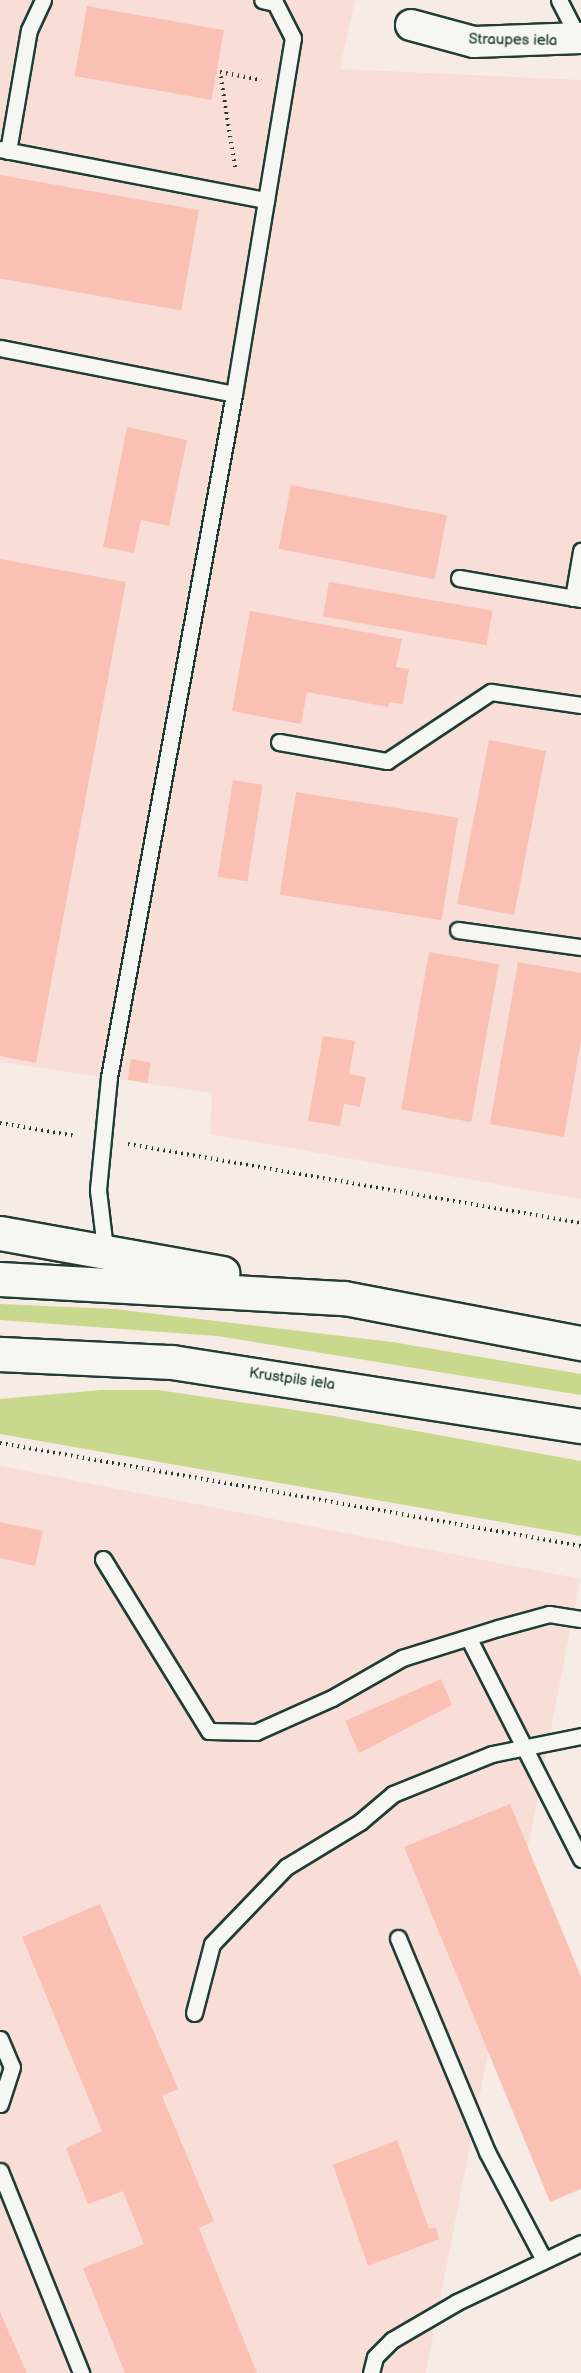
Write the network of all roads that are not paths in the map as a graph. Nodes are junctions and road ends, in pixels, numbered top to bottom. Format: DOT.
graph roads {
  1 [pos="43,0"];
  2 [pos="262,0"];
  3 [pos="559,0"];
  4 [pos="411,25"];
  5 [pos="580,38"];
  6 [pos="4,150"];
  7 [pos="266,200"];
  8 [pos="0,348"];
  9 [pos="234,394"];
  10 [pos="581,551"];
  11 [pos="459,578"];
  12 [pos="577,598"];
  13 [pos="581,705"];
  14 [pos="279,742"];
  15 [pos="458,930"];
  16 [pos="581,947"];
  17 [pos="0,1233"];
  18 [pos="105,1249"];
  19 [pos="0,1279"];
  20 [pos="344,1298"];
  21 [pos="581,1343"];
  22 [pos="0,1354"];
  23 [pos="34,1360"];
  24 [pos="0,1371"];
  25 [pos="581,1426"];
  26 [pos="103,1559"];
  27 [pos="581,1619"];
  28 [pos="469,1639"];
  29 [pos="581,1736"];
  30 [pos="527,1745"];
  31 [pos="581,1859"];
  32 [pos="398,1938"];
  33 [pos="194,2013"];
  34 [pos="0,2039"];
  35 [pos="0,2104"];
  36 [pos="0,2171"];
  37 [pos="581,2243"];
  38 [pos="544,2260"];
  39 [pos="81,2373"];
  40 [pos="371,2373"];
  1 -- 6 [label="lane"];
  2 -- 7 [label="lane"];
  3 -- 5 [label="lane"];
  4 -- 5 [label="street, Straupes iela"];
  6 -- 7 [label="lane"];
  7 -- 9 [label="lane"];
  8 -- 9 [label="lane"];
  9 -- 18 [label="lane"];
  10 -- 12 [label="lane"];
  11 -- 12 [label="lane"];
  13 -- 14 [label="lane"];
  15 -- 16 [label="lane"];
  17 -- 18 [label="main road"];
  18 -- 20 [label="main road"];
  19 -- 20 [label="main road"];
  20 -- 21 [label="main road"];
  22 -- 23 [label="main road, Krustpils iela"];
  23 -- 24 [label="main road"];
  23 -- 25 [label="main road, Krustpils iela"];
  26 -- 28 [label="lane"];
  27 -- 28 [label="lane"];
  28 -- 30 [label="lane"];
  29 -- 30 [label="lane"];
  30 -- 31 [label="lane"];
  30 -- 33 [label="lane"];
  32 -- 38 [label="lane"];
  34 -- 35 [label="lane"];
  36 -- 39 [label="lane"];
  37 -- 38 [label="lane"];
  38 -- 40 [label="lane"];
}
